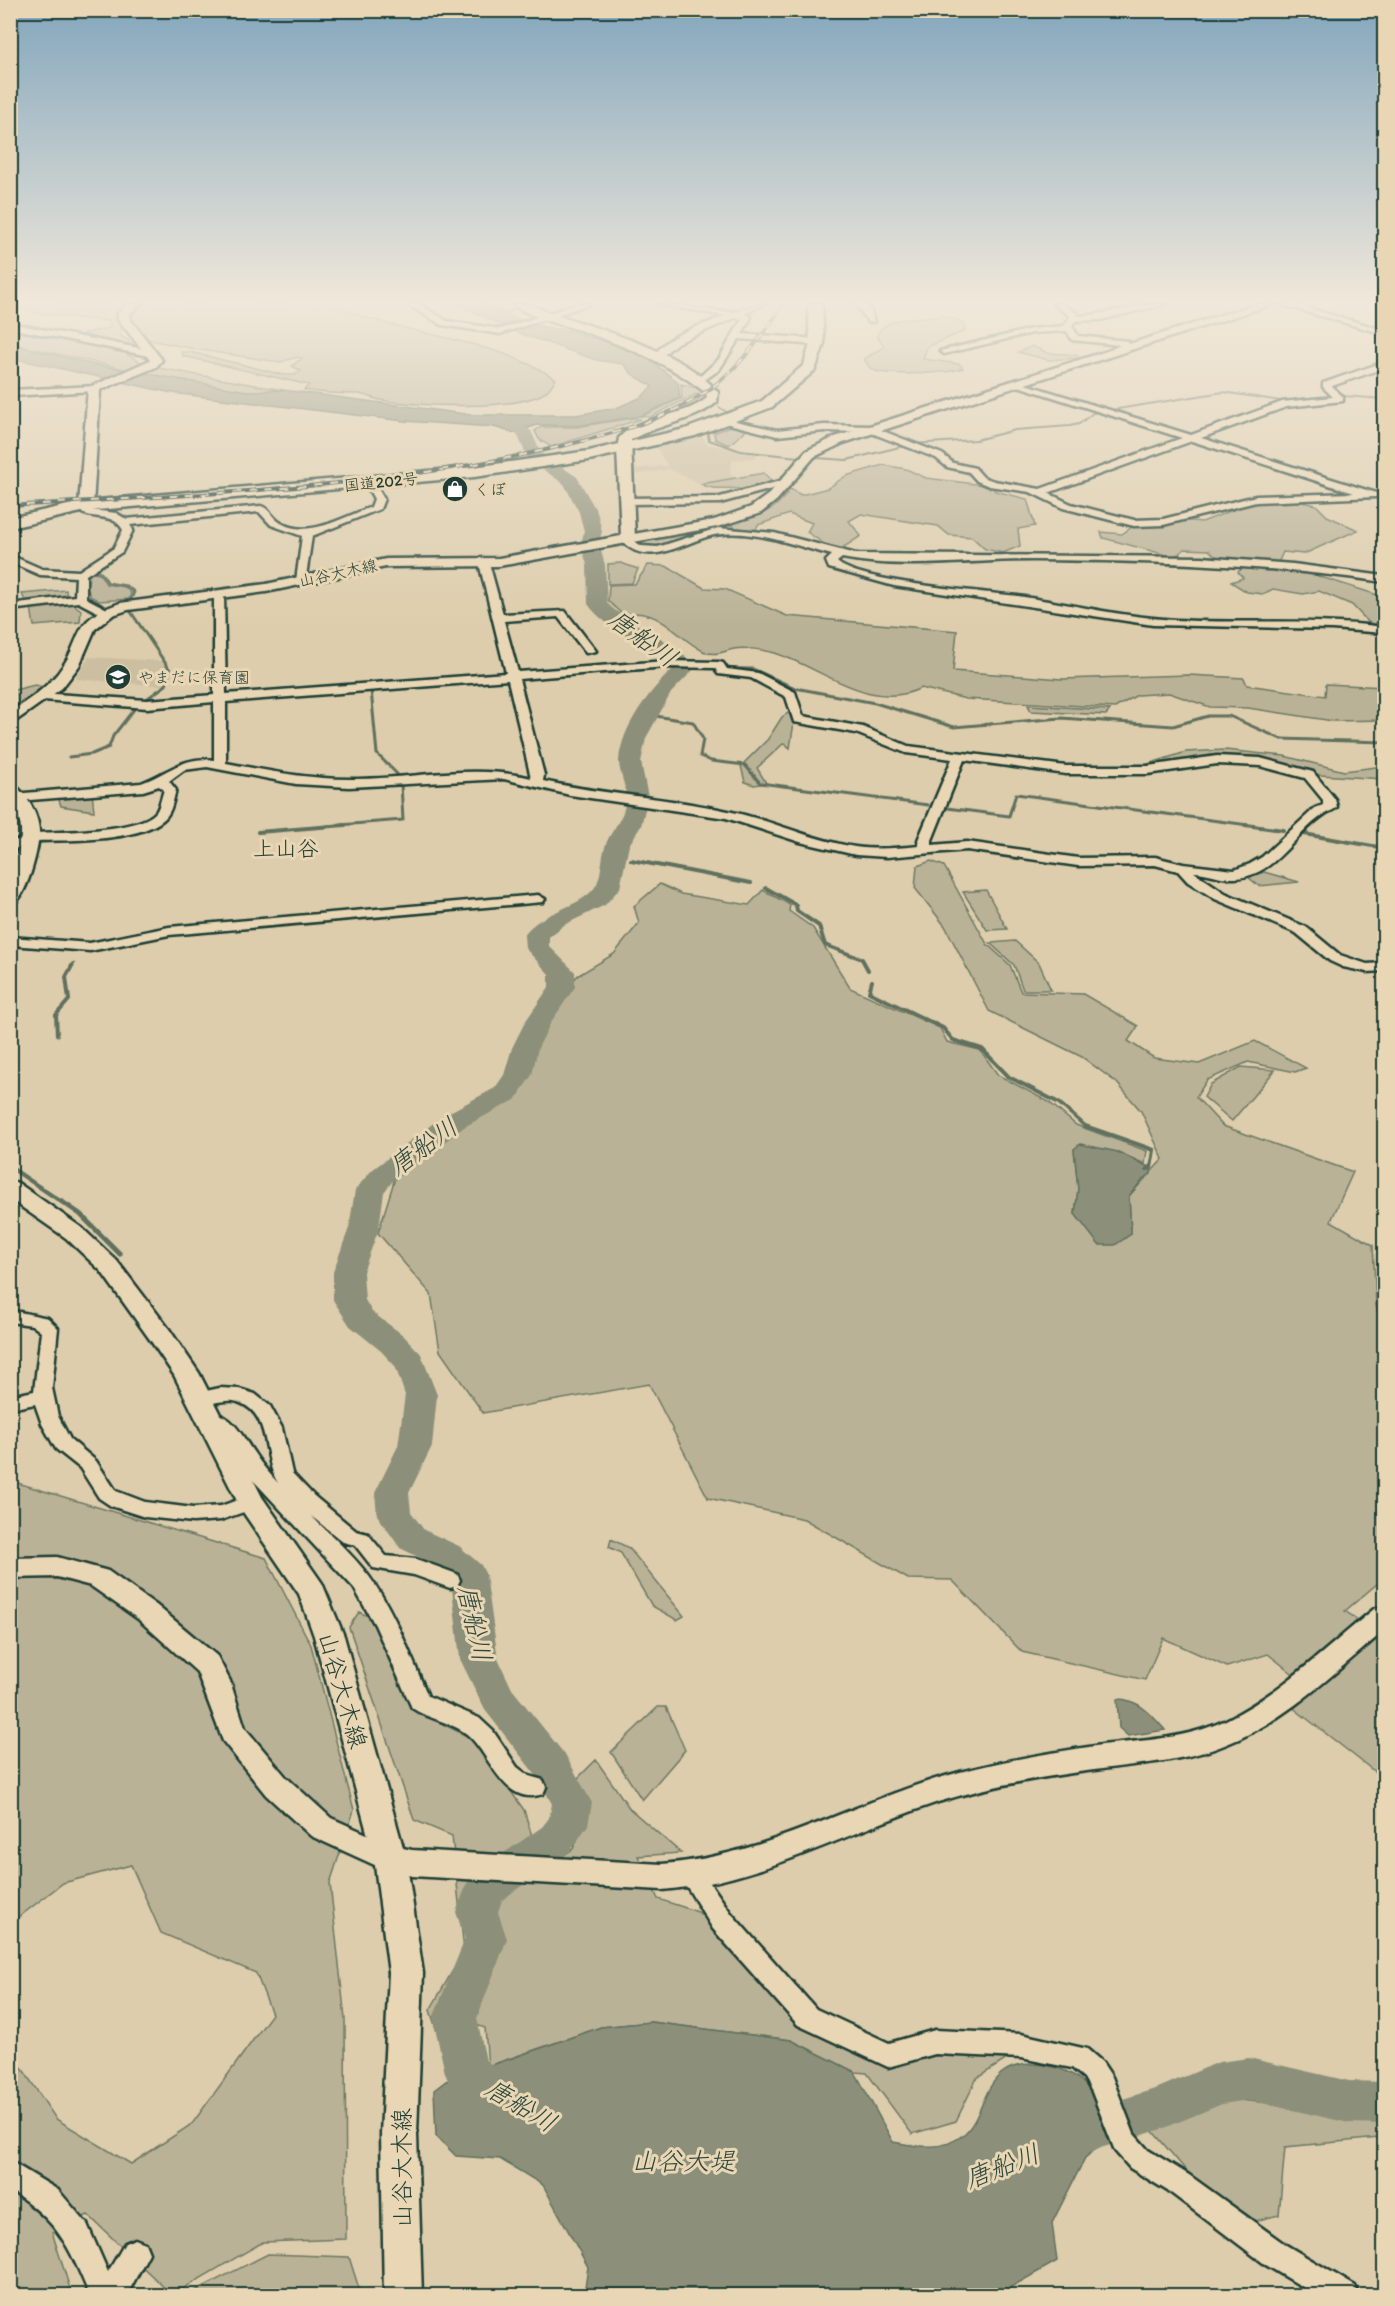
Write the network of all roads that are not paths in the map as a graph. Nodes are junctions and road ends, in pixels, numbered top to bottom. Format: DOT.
graph roads {
  1 [pos="95,412"];
  2 [pos="696,412"];
  3 [pos="748,412"];
  4 [pos="926,412"];
  5 [pos="1110,412"];
  6 [pos="1264,412"];
  7 [pos="726,422"];
  8 [pos="870,429"];
  9 [pos="1192,437"];
  10 [pos="623,448"];
  11 [pos="784,483"];
  12 [pos="371,484"];
  13 [pos="1042,492"];
  14 [pos="626,501"];
  15 [pos="86,506"];
  16 [pos="124,522"];
  17 [pos="10,523"];
  18 [pos="307,534"];
  19 [pos="628,539"];
  20 [pos="840,554"];
  21 [pos="10,558"];
  22 [pos="484,563"];
  23 [pos="81,574"];
  24 [pos="1384,579"];
  25 [pos="301,581"];
  26 [pos="219,595"];
  27 [pos="80,599"];
  28 [pos="10,607"];
  29 [pos="105,612"];
  30 [pos="499,618"];
  31 [pos="1384,630"];
  32 [pos="590,651"];
  33 [pos="514,676"];
  34 [pos="43,696"];
  35 [pos="222,698"];
  36 [pos="17,710"];
  37 [pos="10,720"];
  38 [pos="959,757"];
  39 [pos="220,766"];
  40 [pos="160,781"];
  41 [pos="536,782"];
  42 [pos="14,793"];
  43 [pos="31,840"];
  44 [pos="10,845"];
  45 [pos="926,849"];
  46 [pos="1183,868"];
  47 [pos="538,899"];
  48 [pos="10,900"];
  49 [pos="10,941"];
  50 [pos="1384,967"];
  51 [pos="10,1188"];
  52 [pos="10,1316"];
  53 [pos="43,1396"];
  54 [pos="10,1403"];
  55 [pos="204,1410"];
  56 [pos="251,1502"];
  57 [pos="10,1568"];
  58 [pos="450,1580"];
  59 [pos="1384,1616"];
  60 [pos="535,1786"];
  61 [pos="401,1860"];
  62 [pos="693,1877"];
  63 [pos="10,2174"];
  64 [pos="135,2253"];
  65 [pos="104,2294"];
  66 [pos="403,2295"];
  67 [pos="1344,2295"];
  1 -- 15 [label="main road"];
  2 -- 10 [label="main road"];
  3 -- 7 [label="highway, 国道202号"];
  4 -- 8 [label="street"];
  5 -- 9 [label="street"];
  6 -- 9 [label="street"];
  7 -- 8 [label="street"];
  7 -- 10 [label="highway, 国道202号"];
  8 -- 11 [label="street"];
  8 -- 13 [label="street"];
  9 -- 13 [label="street"];
  9 -- 13 [label="street"];
  10 -- 12 [label="highway, 国道202号"];
  10 -- 14 [label="main road"];
  11 -- 14 [label="street"];
  11 -- 19 [label="street"];
  12 -- 15 [label="highway, 国道202号"];
  12 -- 18 [label="street"];
  14 -- 19 [label="main road"];
  15 -- 16 [label="street"];
  15 -- 17 [label="highway, 国道202号"];
  16 -- 18 [label="street"];
  16 -- 23 [label="street"];
  18 -- 25 [label="street"];
  19 -- 20 [label="street"];
  19 -- 22 [label="main road, 山谷大木線"];
  20 -- 24 [label="street"];
  20 -- 31 [label="street"];
  21 -- 23 [label="street"];
  22 -- 25 [label="main road, 山谷大木線"];
  22 -- 30 [label="street"];
  23 -- 27 [label="street"];
  25 -- 26 [label="main road, 山谷大木線"];
  26 -- 29 [label="main road, 山谷大木線"];
  26 -- 35 [label="street"];
  27 -- 28 [label="street"];
  27 -- 29 [label="street"];
  29 -- 34 [label="main road"];
  30 -- 32 [label="street"];
  30 -- 33 [label="street"];
  33 -- 35 [label="street"];
  33 -- 38 [label="street"];
  33 -- 41 [label="street"];
  34 -- 35 [label="street"];
  34 -- 36 [label="main road"];
  35 -- 39 [label="street"];
  36 -- 37 [label="main road"];
  38 -- 45 [label="street"];
  38 -- 46 [label="street"];
  39 -- 40 [label="street"];
  39 -- 41 [label="street"];
  40 -- 42 [label="street"];
  40 -- 43 [label="street"];
  41 -- 45 [label="street"];
  42 -- 43 [label="main road"];
  43 -- 44 [label="street"];
  43 -- 48 [label="main road"];
  45 -- 46 [label="street"];
  46 -- 50 [label="street"];
  47 -- 49 [label="street"];
  51 -- 55 [label="main road, 山谷大木線"];
  52 -- 53 [label="street"];
  53 -- 54 [label="street"];
  53 -- 56 [label="street"];
  55 -- 56 [label="main road, 山谷大木線"];
  55 -- 58 [label="street"];
  55 -- 60 [label="street"];
  56 -- 61 [label="main road, 山谷大木線"];
  57 -- 61 [label="street"];
  59 -- 62 [label="street"];
  61 -- 62 [label="street"];
  61 -- 66 [label="main road, 山谷大木線"];
  62 -- 67 [label="street"];
  63 -- 65 [label="street"];
  64 -- 65 [label="street"];
}
